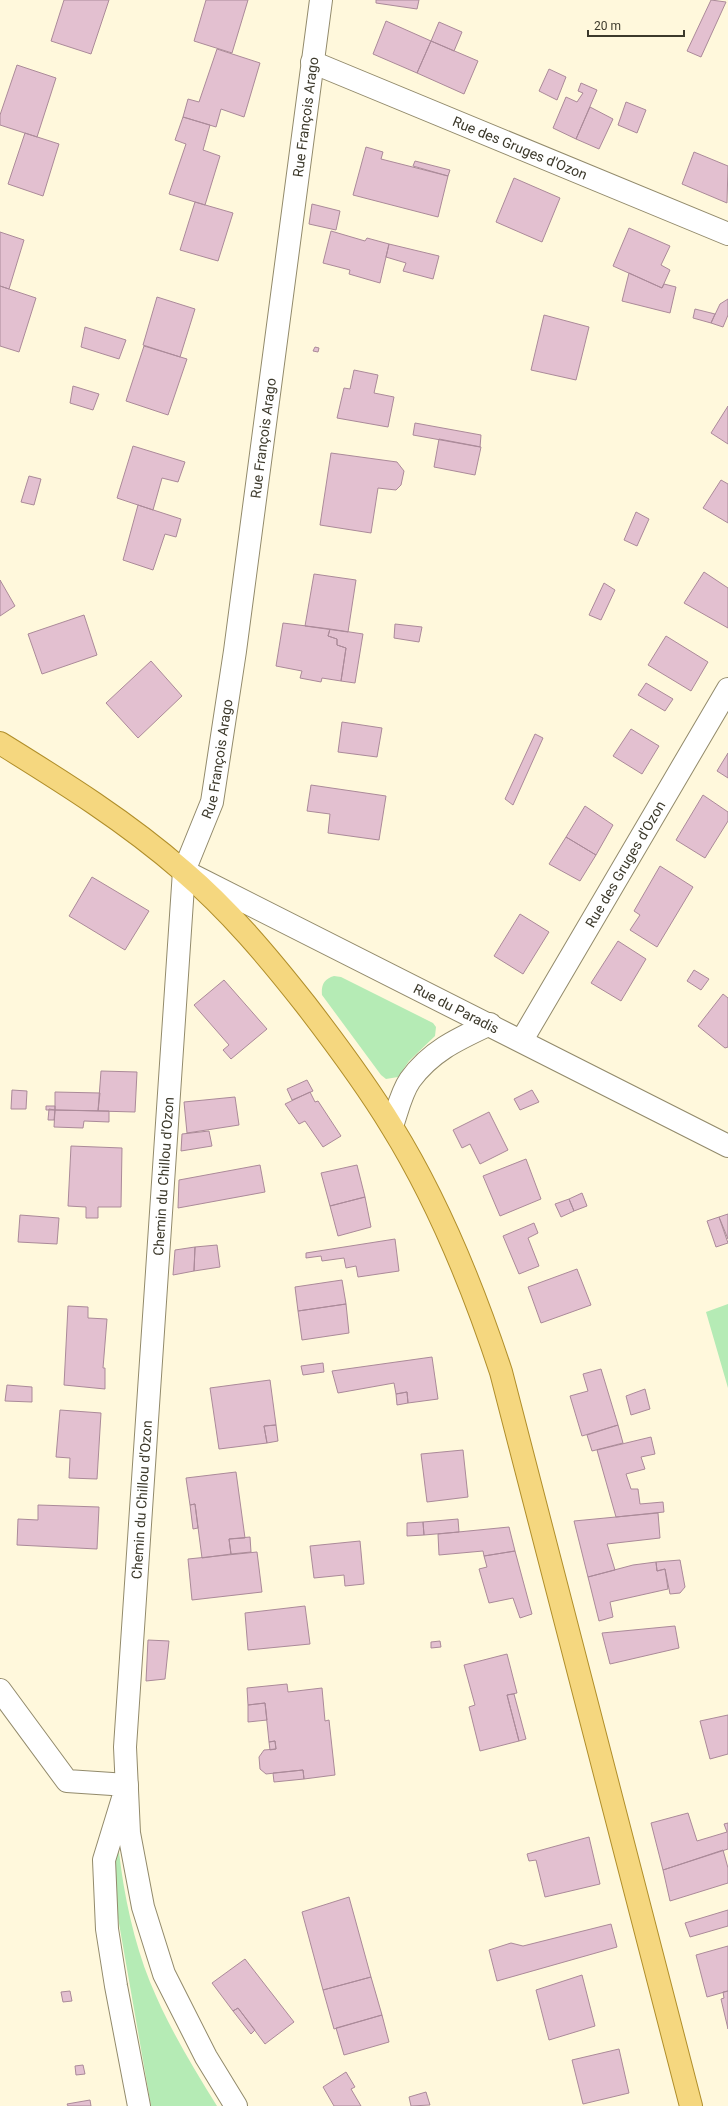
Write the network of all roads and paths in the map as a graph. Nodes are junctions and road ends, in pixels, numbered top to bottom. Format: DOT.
graph roads {
  1 [pos="321,0"];
  2 [pos="312,62"];
  3 [pos="728,234"];
  4 [pos="728,688"];
  5 [pos="0,743"];
  6 [pos="184,871"];
  7 [pos="490,1024"];
  8 [pos="522,1040"];
  9 [pos="392,1126"];
  10 [pos="728,1146"];
  11 [pos="0,1690"];
  12 [pos="127,1785"];
  13 [pos="139,2106"];
  14 [pos="236,2106"];
  15 [pos="692,2106"];
  1 -- 2 [label="street, Rue François Arago"];
  2 -- 3 [label="street, Rue des Gruges d'Ozon"];
  2 -- 6 [label="street, Rue François Arago"];
  4 -- 8 [label="street, Rue des Gruges d'Ozon"];
  5 -- 6 [label="main road"];
  6 -- 7 [label="street, Rue du Paradis"];
  6 -- 9 [label="main road"];
  6 -- 12 [label="street, Chemin du Chillou d'Ozon"];
  7 -- 8 [label="street, Rue du Paradis"];
  7 -- 9 [label="street"];
  8 -- 10 [label="street, Rue du Paradis"];
  9 -- 15 [label="main road"];
  11 -- 12 [label="street"];
  12 -- 13 [label="street"];
  12 -- 14 [label="street, Chemin du Chillou d'Ozon"];
}
